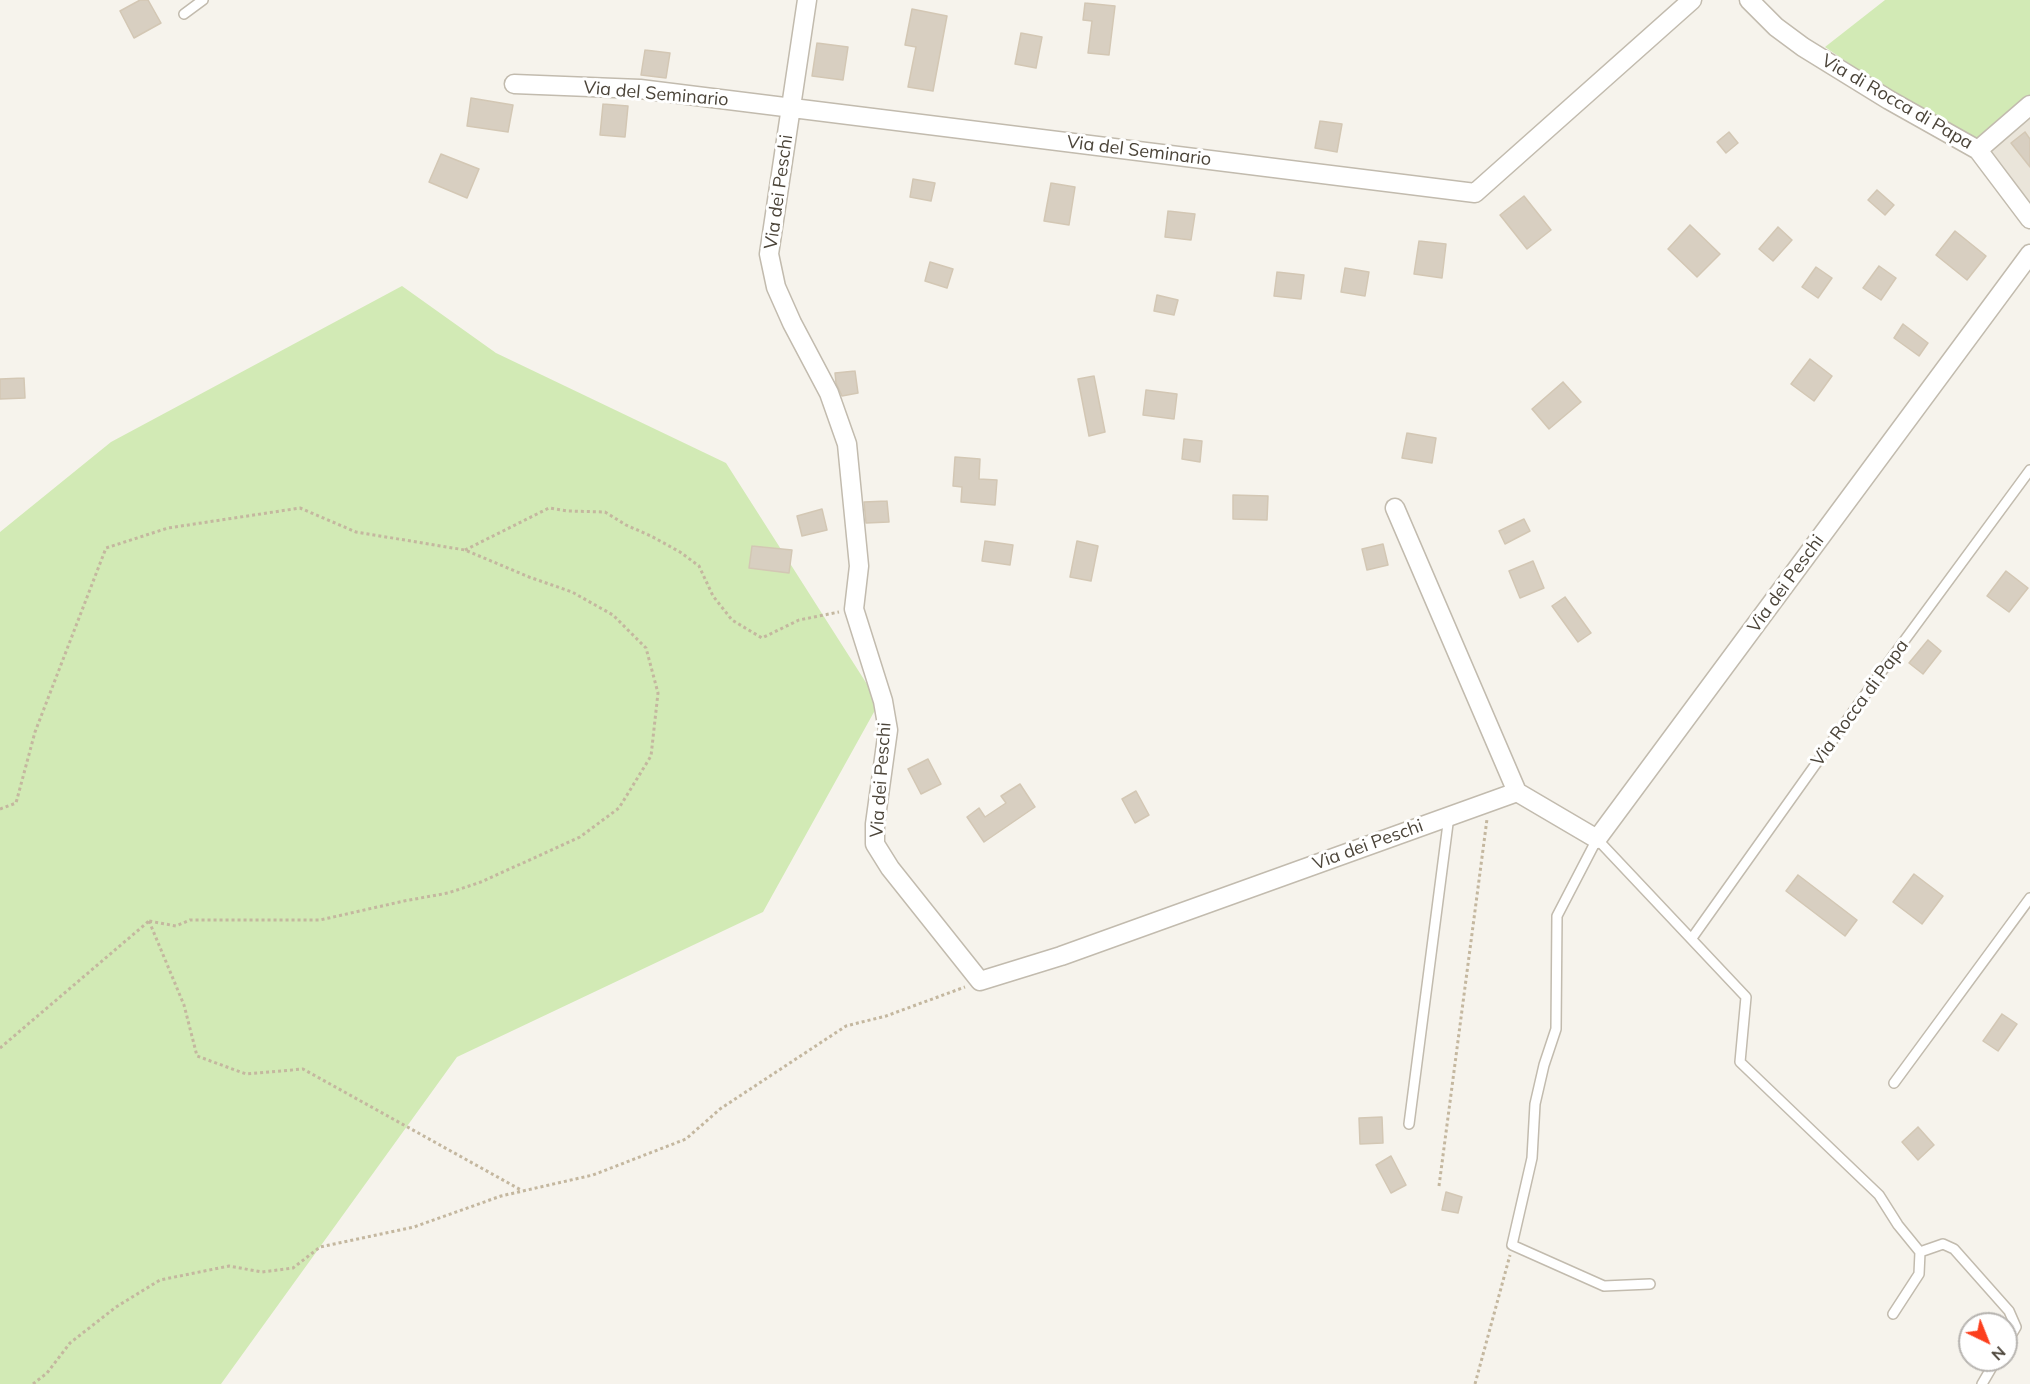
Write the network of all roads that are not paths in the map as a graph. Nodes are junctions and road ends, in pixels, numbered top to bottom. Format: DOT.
graph roads {
  1 [pos="203,0"];
  2 [pos="807,0"];
  3 [pos="1692,0"];
  4 [pos="1760,3"];
  5 [pos="184,14"];
  6 [pos="514,84"];
  7 [pos="2030,105"];
  8 [pos="790,108"];
  9 [pos="1978,150"];
  10 [pos="2030,219"];
  11 [pos="2030,254"];
  12 [pos="2030,470"];
  13 [pos="1395,508"];
  14 [pos="1516,792"];
  15 [pos="1449,816"];
  16 [pos="1597,839"];
  17 [pos="2030,898"];
  18 [pos="1692,938"];
  19 [pos="1894,1083"];
  20 [pos="1409,1124"];
  21 [pos="1920,1252"];
  22 [pos="1650,1284"];
  23 [pos="2009,1312"];
  24 [pos="1893,1314"];
  1 -- 5 [label="lane"];
  2 -- 8 [label="street, Via dei Peschi"];
  3 -- 8 [label="street, Via del Seminario"];
  4 -- 9 [label="street, Via di Rocca di Papa"];
  6 -- 8 [label="street, Via del Seminario"];
  7 -- 9 [label="street"];
  8 -- 15 [label="street, Via dei Peschi"];
  9 -- 10 [label="street, Via di Rocca di Papa"];
  11 -- 16 [label="street, Via dei Peschi"];
  12 -- 18 [label="lane, Via Rocca di Papa"];
  13 -- 14 [label="street"];
  14 -- 15 [label="street, Via dei Peschi"];
  14 -- 16 [label="street"];
  15 -- 20 [label="lane"];
  16 -- 18 [label="lane"];
  16 -- 22 [label="lane"];
  17 -- 19 [label="lane"];
  18 -- 21 [label="lane"];
  21 -- 23 [label="lane"];
  21 -- 24 [label="lane"];
}
